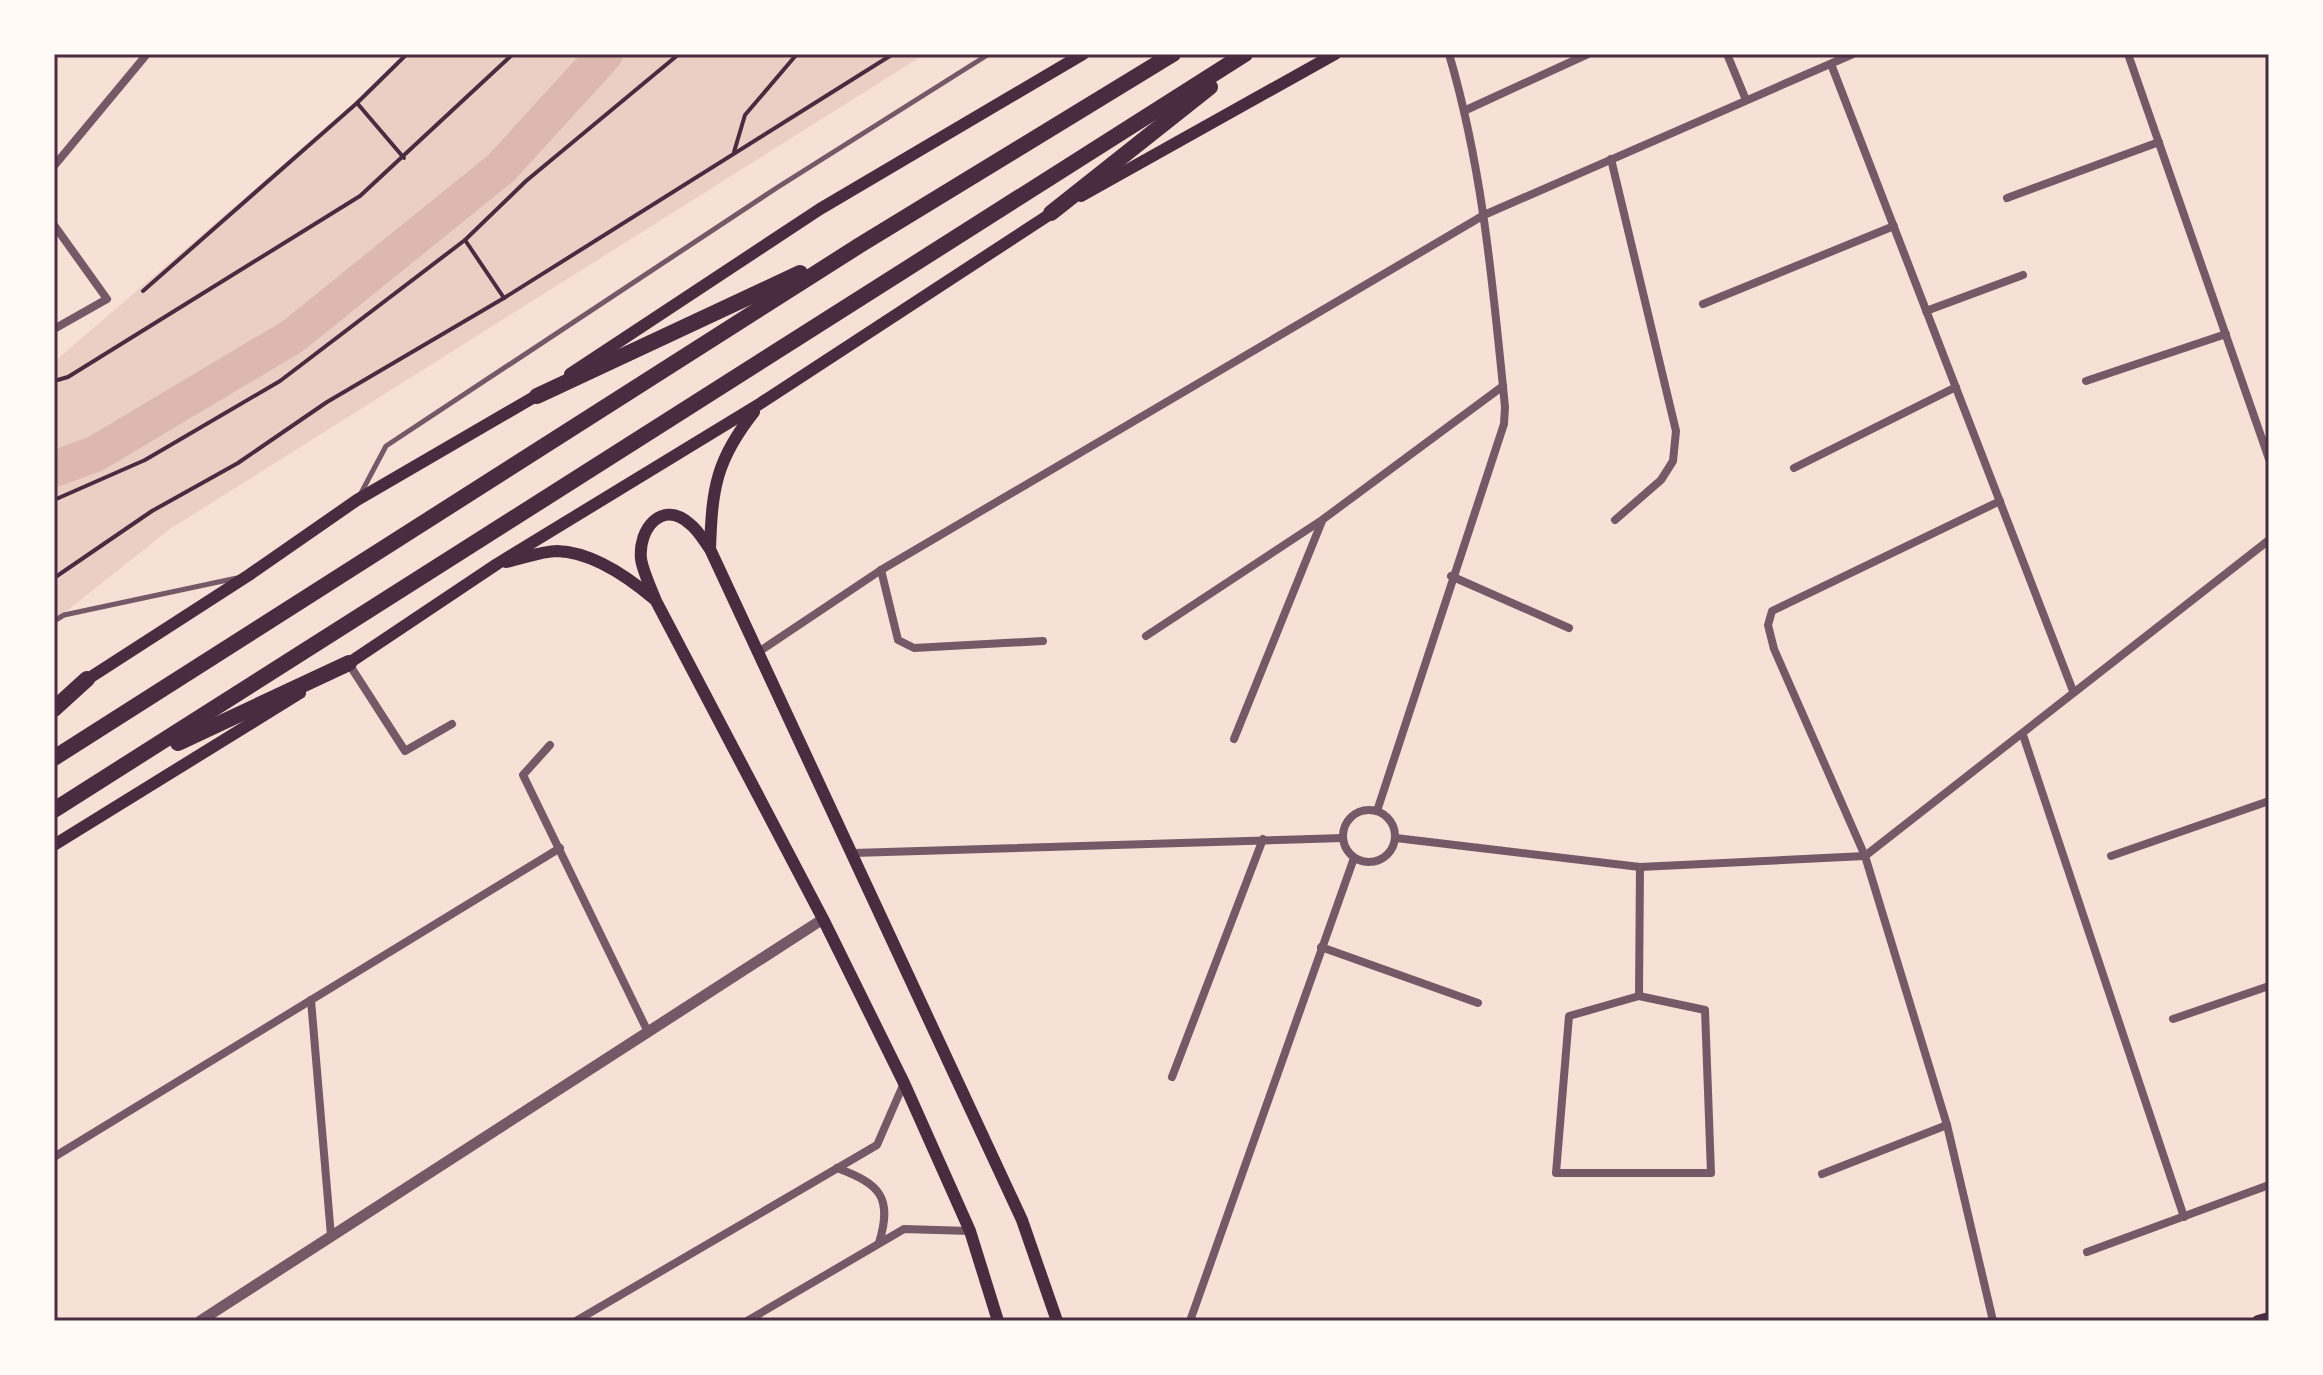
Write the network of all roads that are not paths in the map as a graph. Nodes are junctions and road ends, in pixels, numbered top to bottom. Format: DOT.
graph roads {
  1 [pos="147,54"];
  2 [pos="989,54"];
  3 [pos="1083,54"];
  4 [pos="1173,54"];
  5 [pos="1245,54"];
  6 [pos="1251,54"];
  7 [pos="1335,54"];
  8 [pos="1449,54"];
  9 [pos="1588,54"];
  10 [pos="1727,54"];
  11 [pos="1853,54"];
  12 [pos="2128,54"];
  13 [pos="1831,64"];
  14 [pos="1746,100"];
  15 [pos="1466,110"];
  16 [pos="2159,142"];
  17 [pos="1611,159"];
  18 [pos="54,166"];
  19 [pos="2007,198"];
  20 [pos="1051,213"];
  21 [pos="1484,215"];
  22 [pos="54,225"];
  23 [pos="1894,226"];
  24 [pos="860,245"];
  25 [pos="2023,275"];
  26 [pos="1703,304"];
  27 [pos="1926,311"];
  28 [pos="54,329"];
  29 [pos="2226,334"];
  30 [pos="2086,381"];
  31 [pos="1503,386"];
  32 [pos="1956,387"];
  33 [pos="537,396"];
  34 [pos="761,403"];
  35 [pos="2269,459"];
  36 [pos="1794,468"];
  37 [pos="357,500"];
  38 [pos="2000,501"];
  39 [pos="1322,520"];
  40 [pos="1615,520"];
  41 [pos="2269,540"];
  42 [pos="710,549"];
  43 [pos="497,564"];
  44 [pos="881,570"];
  45 [pos="249,575"];
  46 [pos="1451,576"];
  47 [pos="656,601"];
  48 [pos="54,621"];
  49 [pos="1569,628"];
  50 [pos="1146,636"];
  51 [pos="1043,641"];
  52 [pos="757,653"];
  53 [pos="349,663"];
  54 [pos="87,679"];
  55 [pos="2073,691"];
  56 [pos="54,700"];
  57 [pos="54,709"];
  58 [pos="452,724"];
  59 [pos="2023,735"];
  60 [pos="1234,739"];
  61 [pos="550,745"];
  62 [pos="54,758"];
  63 [pos="119,771"];
  64 [pos="2269,801"];
  65 [pos="54,810"];
  66 [pos="1377,811"];
  67 [pos="1343,838"];
  68 [pos="1396,838"];
  69 [pos="1263,839"];
  70 [pos="54,845"];
  71 [pos="560,848"];
  72 [pos="853,853"];
  73 [pos="1865,856"];
  74 [pos="2111,856"];
  75 [pos="1354,858"];
  76 [pos="1640,867"];
  77 [pos="823,919"];
  78 [pos="1321,947"];
  79 [pos="2269,986"];
  80 [pos="1639,996"];
  81 [pos="311,1000"];
  82 [pos="1478,1003"];
  83 [pos="2173,1019"];
  84 [pos="648,1032"];
  85 [pos="1172,1077"];
  86 [pos="904,1083"];
  87 [pos="1947,1125"];
  88 [pos="54,1157"];
  89 [pos="837,1168"];
  90 [pos="1822,1174"];
  91 [pos="2269,1185"];
  92 [pos="2184,1217"];
  93 [pos="970,1231"];
  94 [pos="331,1236"];
  95 [pos="878,1244"];
  96 [pos="2087,1252"];
  97 [pos="2269,1318"];
  98 [pos="200,1321"];
  99 [pos="576,1321"];
  100 [pos="747,1321"];
  101 [pos="998,1321"];
  102 [pos="1057,1321"];
  103 [pos="1190,1321"];
  104 [pos="1993,1321"];
  105 [pos="2258,1321"];
  1 -- 18 [label="street"];
  2 -- 37 [label="lane"];
  3 -- 33 [label="main road"];
  4 -- 24 [label="highway"];
  5 -- 63 [label="highway"];
  6 -- 20 [label="highway"];
  7 -- 20 [label="main road"];
  8 -- 15 [label="street"];
  9 -- 15 [label="street"];
  10 -- 14 [label="street"];
  11 -- 13 [label="street"];
  12 -- 16 [label="street"];
  13 -- 14 [label="street"];
  13 -- 23 [label="street"];
  14 -- 17 [label="street"];
  15 -- 21 [label="street"];
  16 -- 19 [label="street"];
  16 -- 29 [label="street"];
  17 -- 21 [label="street"];
  17 -- 40 [label="street"];
  20 -- 34 [label="main road"];
  21 -- 31 [label="street"];
  21 -- 44 [label="street"];
  22 -- 28 [label="street"];
  23 -- 26 [label="street"];
  23 -- 27 [label="street"];
  24 -- 33 [label="highway"];
  24 -- 62 [label="highway"];
  25 -- 27 [label="street"];
  27 -- 32 [label="street"];
  29 -- 30 [label="street"];
  29 -- 35 [label="street"];
  31 -- 39 [label="street"];
  31 -- 46 [label="street"];
  32 -- 36 [label="street"];
  32 -- 38 [label="street"];
  33 -- 37 [label="main road"];
  34 -- 42 [label="main road"];
  34 -- 43 [label="main road"];
  37 -- 45 [label="main road"];
  38 -- 55 [label="street"];
  38 -- 73 [label="street"];
  39 -- 50 [label="street"];
  39 -- 60 [label="street"];
  41 -- 55 [label="street"];
  42 -- 47 [label="main road"];
  42 -- 52 [label="main road"];
  43 -- 47 [label="main road"];
  43 -- 53 [label="main road"];
  44 -- 51 [label="street"];
  44 -- 52 [label="street"];
  45 -- 48 [label="lane"];
  45 -- 54 [label="main road"];
  46 -- 49 [label="street"];
  46 -- 66 [label="street"];
  47 -- 77 [label="main road"];
  52 -- 72 [label="main road"];
  53 -- 58 [label="street"];
  53 -- 63 [label="highway"];
  53 -- 70 [label="main road"];
  54 -- 56 [label="main road"];
  54 -- 57 [label="highway"];
  55 -- 59 [label="street"];
  59 -- 73 [label="street"];
  59 -- 92 [label="street"];
  61 -- 71 [label="street"];
  63 -- 65 [label="highway"];
  64 -- 74 [label="street"];
  66 -- 67 [label="street"];
  66 -- 68 [label="street"];
  67 -- 69 [label="street"];
  67 -- 75 [label="street"];
  68 -- 75 [label="street"];
  68 -- 76 [label="street"];
  69 -- 72 [label="street"];
  69 -- 85 [label="street"];
  71 -- 81 [label="street"];
  71 -- 84 [label="street"];
  72 -- 102 [label="main road"];
  73 -- 76 [label="street"];
  73 -- 87 [label="street"];
  75 -- 78 [label="street"];
  76 -- 80 [label="street"];
  77 -- 84 [label="street"];
  77 -- 86 [label="main road"];
  78 -- 82 [label="street"];
  78 -- 103 [label="street"];
  79 -- 83 [label="street"];
  80 -- 80 [label="street"];
  81 -- 88 [label="street"];
  81 -- 94 [label="street"];
  84 -- 94 [label="street"];
  86 -- 89 [label="street"];
  86 -- 93 [label="main road"];
  87 -- 90 [label="street"];
  87 -- 104 [label="street"];
  89 -- 95 [label="street"];
  89 -- 99 [label="street"];
  91 -- 92 [label="street"];
  92 -- 96 [label="street"];
  93 -- 95 [label="street"];
  93 -- 101 [label="main road"];
  94 -- 98 [label="street"];
  95 -- 100 [label="street"];
  97 -- 105 [label="main road"];
}
